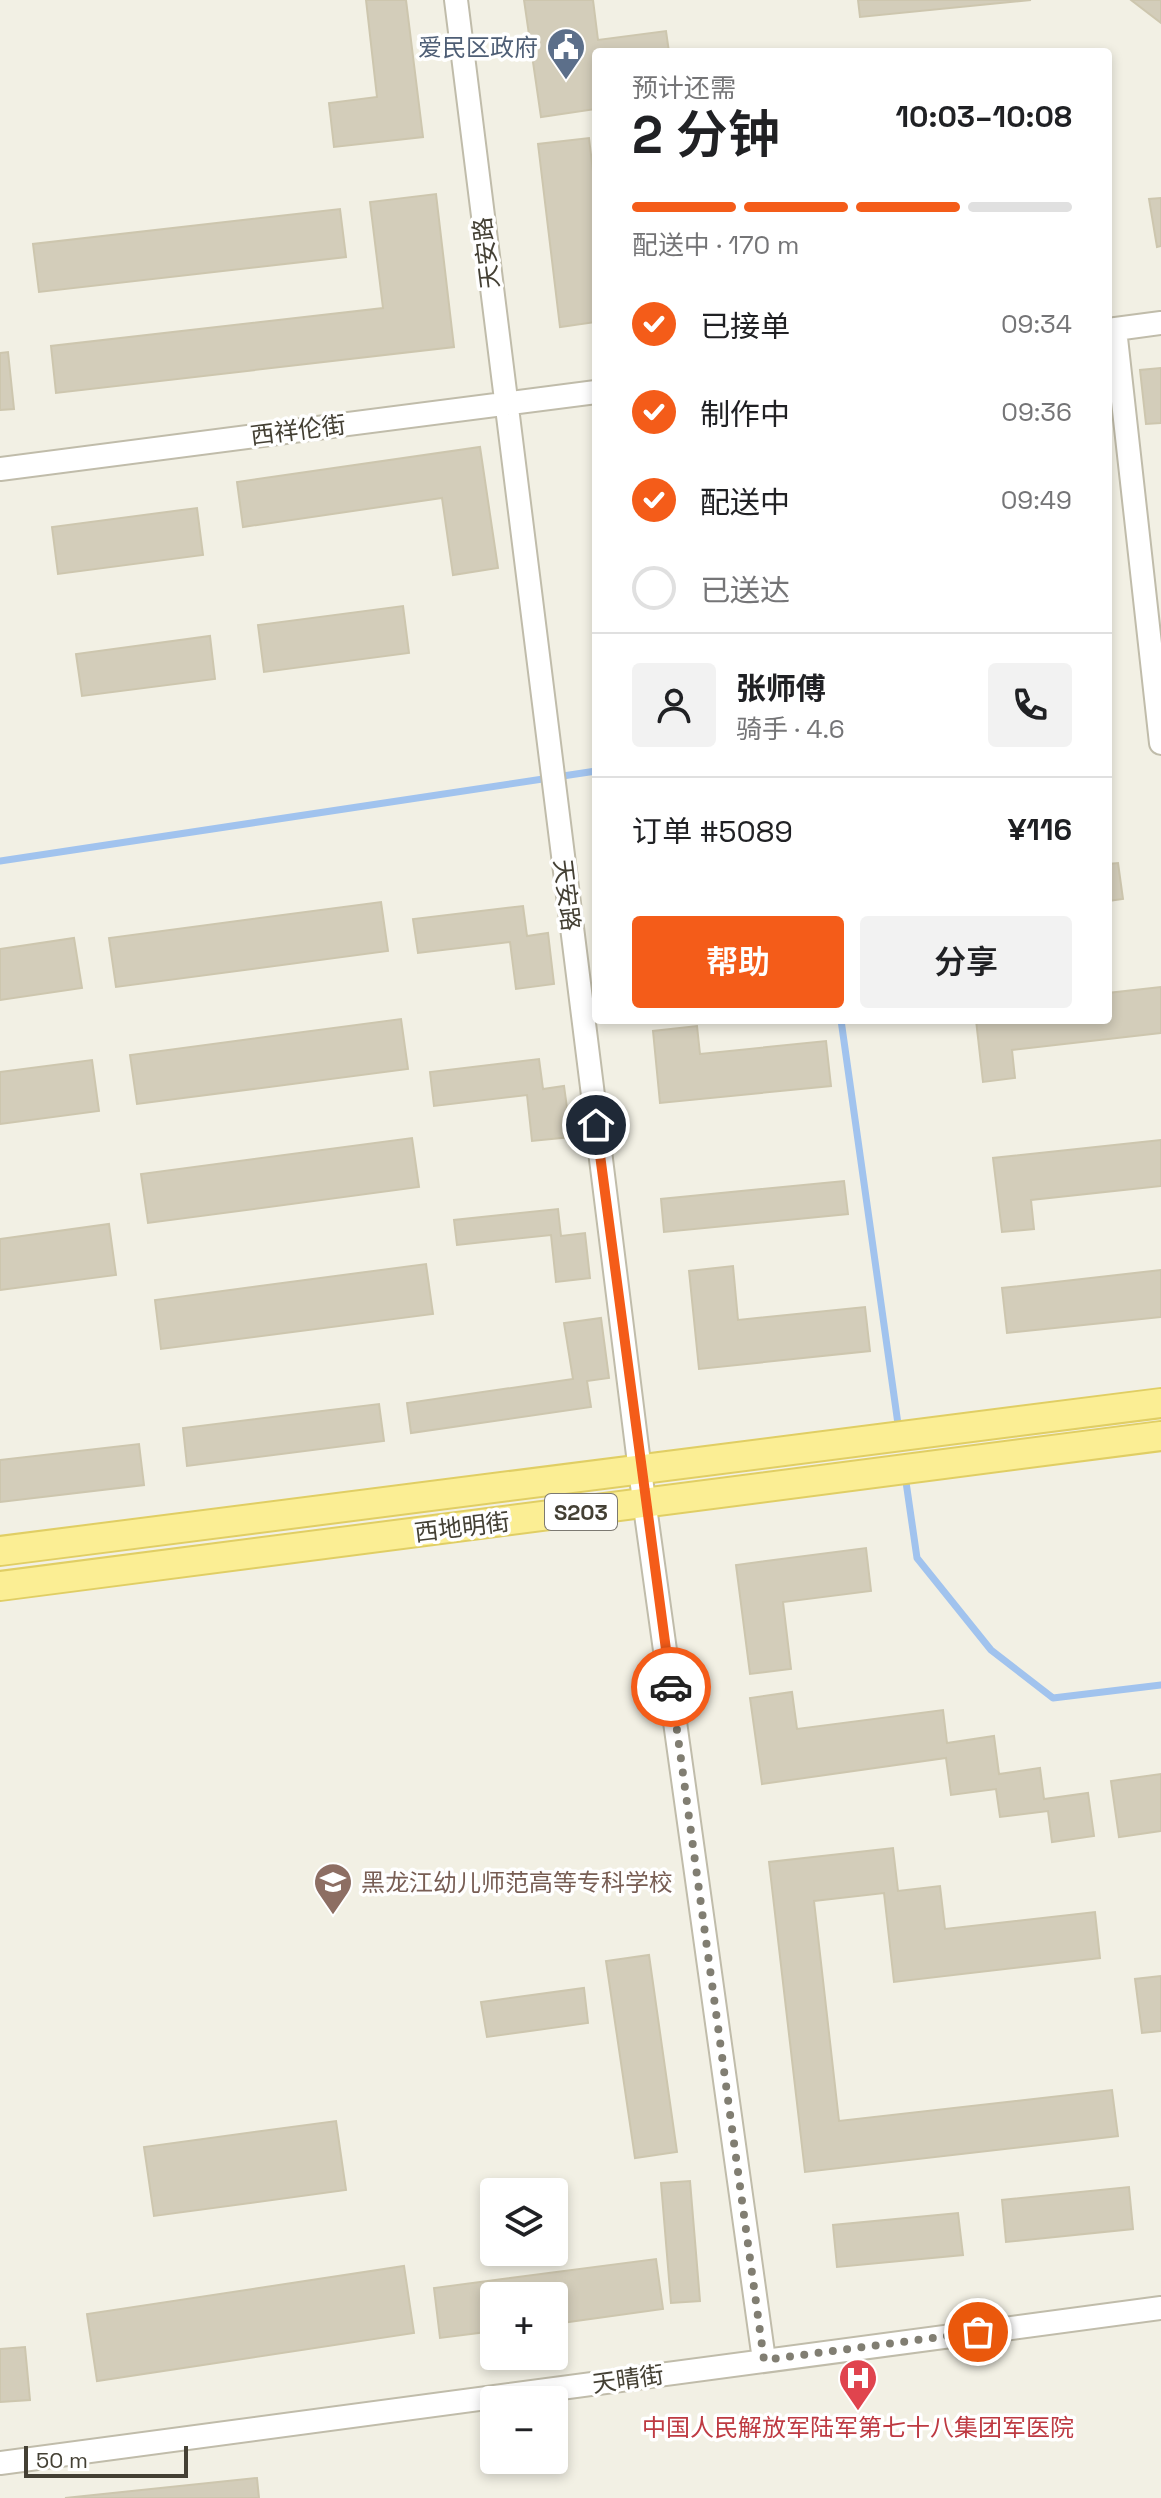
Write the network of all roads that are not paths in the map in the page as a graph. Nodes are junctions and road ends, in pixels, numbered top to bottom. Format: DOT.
graph roads {
  1 [pos="456,0"];
  2 [pos="1161,323"];
  3 [pos="1112,330"];
  4 [pos="592,392"];
  5 [pos="505,403"];
  6 [pos="0,469"];
  7 [pos="1161,743"];
  8 [pos="1161,1403"];
  9 [pos="1161,1436"];
  10 [pos="640,1471"];
  11 [pos="646,1503"];
  12 [pos="0,1551"];
  13 [pos="0,1586"];
  14 [pos="1161,2308"];
  15 [pos="764,2360"];
  16 [pos="0,2463"];
  1 -- 5 [label="street, 天安路"];
  2 -- 3 [label="street"];
  3 -- 7 [label="street"];
  4 -- 5 [label="street, 西祥伦街"];
  5 -- 6 [label="street, 西祥伦街"];
  5 -- 10 [label="street, 天安路"];
  8 -- 10 [label="main road, 西地明街 / S203"];
  9 -- 11 [label="main road, 西地明街 / S203"];
  10 -- 11 [label="street, 天安路"];
  10 -- 12 [label="main road, 西地明街 / S203"];
  11 -- 13 [label="main road, 西地明街 / S203"];
  11 -- 15 [label="street, 天安路"];
  14 -- 15 [label="street, 天晴街"];
  15 -- 16 [label="street, 天晴街"];
}
